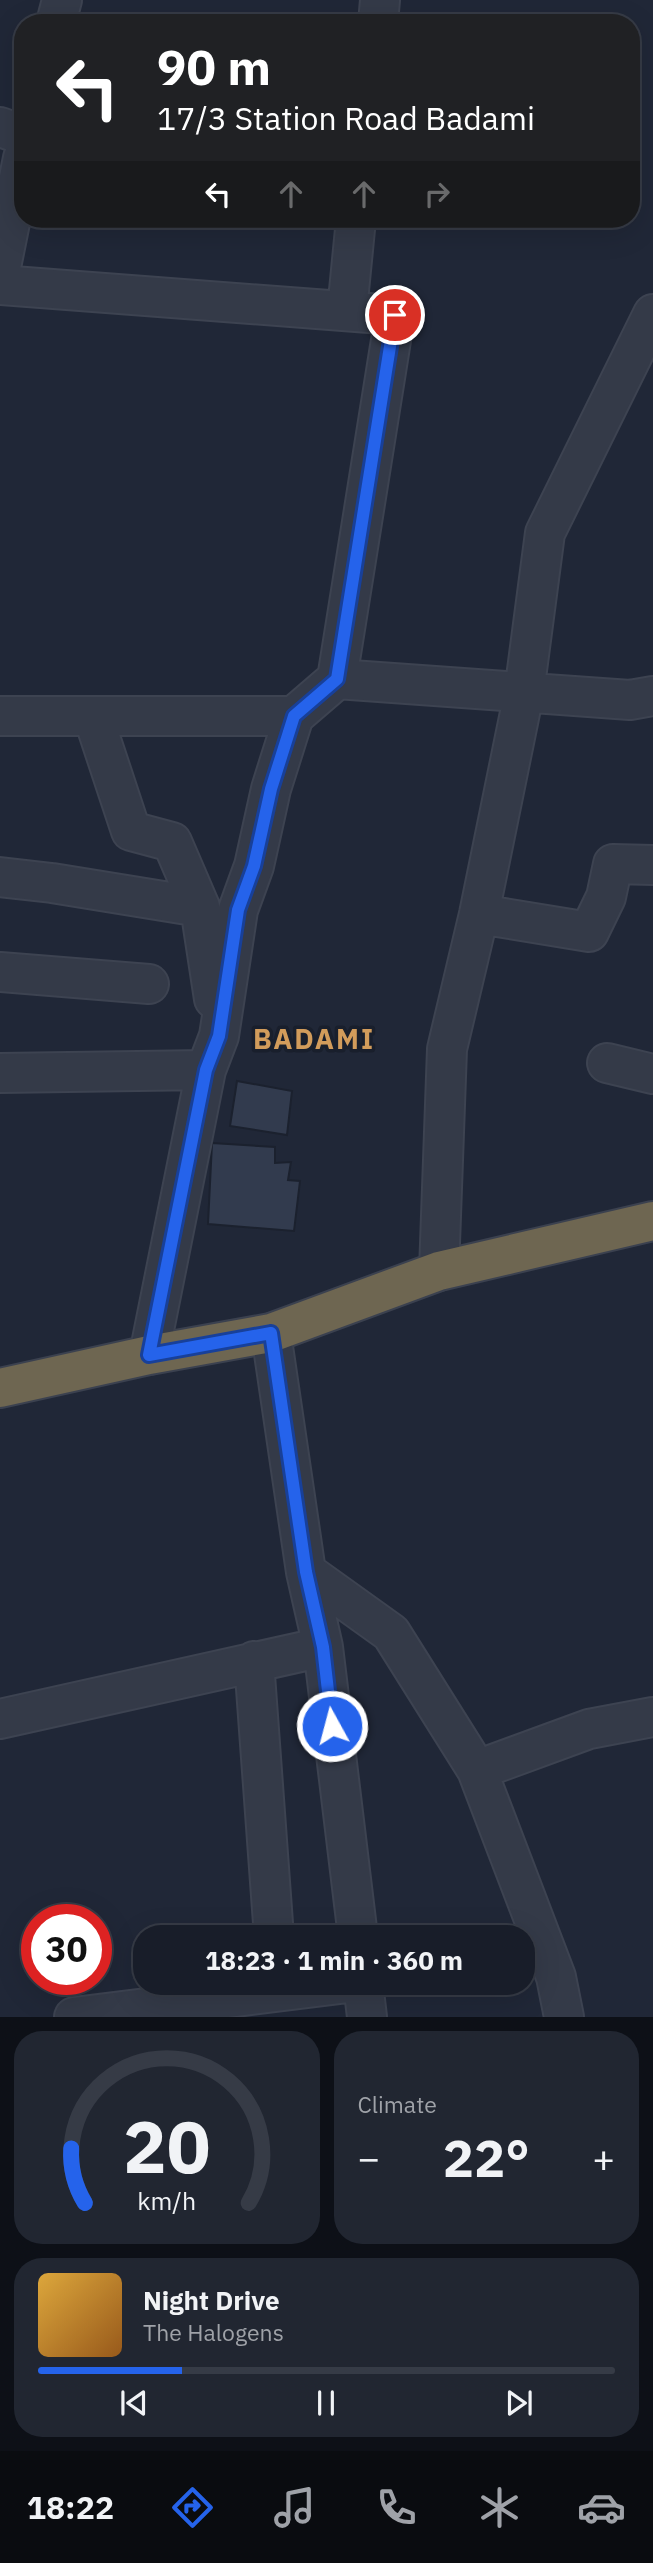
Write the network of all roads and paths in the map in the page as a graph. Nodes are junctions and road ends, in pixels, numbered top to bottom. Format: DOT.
graph roads {
  1 [pos="379,0"];
  2 [pos="390,0"];
  3 [pos="14,203"];
  4 [pos="355,228"];
  5 [pos="0,272"];
  6 [pos="0,285"];
  7 [pos="347,311"];
  8 [pos="653,314"];
  9 [pos="337,679"];
  10 [pos="524,693"];
  11 [pos="653,696"];
  12 [pos="0,716"];
  13 [pos="93,716"];
  14 [pos="294,716"];
  15 [pos="653,865"];
  16 [pos="0,877"];
  17 [pos="200,907"];
  18 [pos="479,914"];
  19 [pos="0,972"];
  20 [pos="149,984"];
  21 [pos="213,1053"];
  22 [pos="607,1063"];
  23 [pos="0,1073"];
  24 [pos="653,1074"];
  25 [pos="653,1221"];
  26 [pos="439,1271"];
  27 [pos="271,1333"];
  28 [pos="149,1355"];
  29 [pos="0,1388"];
  30 [pos="306,1572"];
  31 [pos="323,1647"];
  32 [pos="254,1661"];
  33 [pos="653,1717"];
  34 [pos="0,1719"];
  35 [pos="477,1770"];
  36 [pos="273,1925"];
  37 [pos="357,1925"];
  38 [pos="224,1995"];
  39 [pos="364,1995"];
  40 [pos="74,2017"];
  41 [pos="367,2017"];
  42 [pos="564,2017"];
  1 -- 2 [label="street"];
  3 -- 5 [label="street"];
  4 -- 7 [label="street"];
  6 -- 7 [label="street"];
  7 -- 9 [label="street"];
  8 -- 10 [label="street"];
  9 -- 10 [label="street"];
  9 -- 14 [label="street"];
  10 -- 11 [label="street"];
  10 -- 18 [label="street"];
  12 -- 13 [label="street"];
  13 -- 14 [label="street"];
  13 -- 17 [label="street"];
  14 -- 21 [label="street"];
  15 -- 18 [label="street"];
  16 -- 17 [label="street"];
  17 -- 21 [label="street"];
  18 -- 26 [label="street"];
  19 -- 20 [label="street"];
  21 -- 23 [label="street"];
  21 -- 28 [label="street"];
  22 -- 24 [label="street"];
  25 -- 26 [label="highway"];
  26 -- 27 [label="highway"];
  27 -- 28 [label="highway"];
  27 -- 30 [label="street"];
  28 -- 29 [label="highway"];
  30 -- 31 [label="street"];
  30 -- 35 [label="street"];
  31 -- 32 [label="street"];
  31 -- 37 [label="street"];
  32 -- 34 [label="street"];
  32 -- 36 [label="street"];
  33 -- 35 [label="street"];
  35 -- 42 [label="street"];
  38 -- 40 [label="street"];
  39 -- 41 [label="street"];
}
